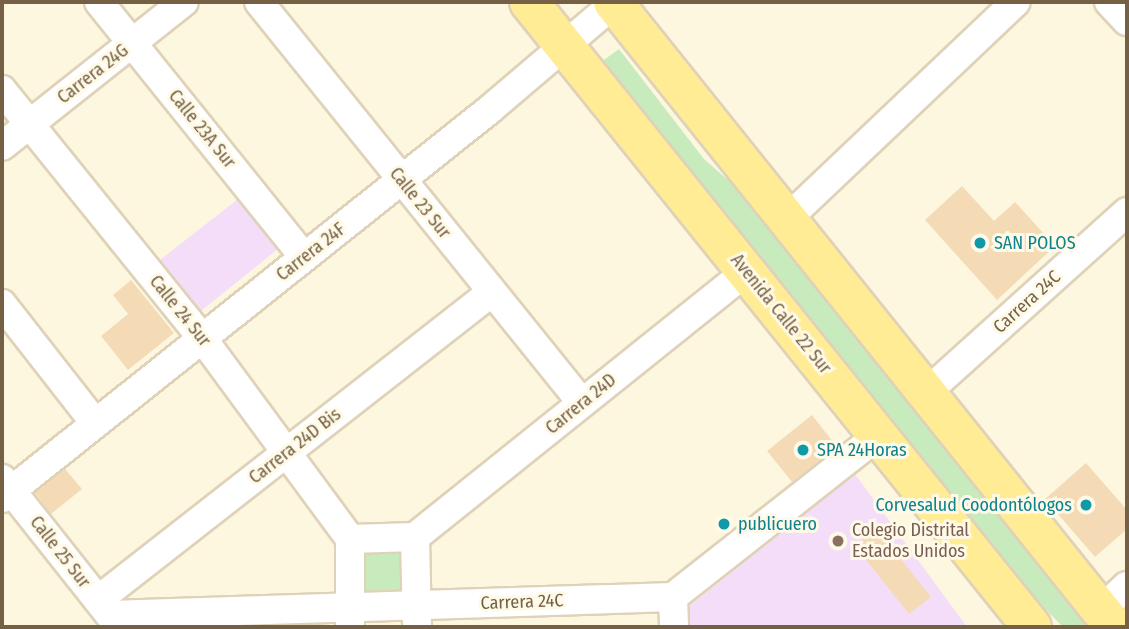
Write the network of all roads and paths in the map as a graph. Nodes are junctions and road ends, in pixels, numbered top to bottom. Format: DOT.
graph roads {
  1 [pos="99,2"];
  2 [pos="184,2"];
  3 [pos="259,2"];
  4 [pos="529,2"];
  5 [pos="615,2"];
  6 [pos="1016,2"];
  7 [pos="1109,2"];
  8 [pos="1127,21"];
  9 [pos="132,43"];
  10 [pos="566,48"];
  11 [pos="2,90"];
  12 [pos="29,124"];
  13 [pos="2,146"];
  14 [pos="401,181"];
  15 [pos="1127,212"];
  16 [pos="787,219"];
  17 [pos="304,257"];
  18 [pos="747,271"];
  19 [pos="492,292"];
  20 [pos="2,304"];
  21 [pos="202,338"];
  22 [pos="927,392"];
  23 [pos="582,403"];
  24 [pos="95,423"];
  25 [pos="879,435"];
  26 [pos="289,452"];
  27 [pos="5,489"];
  28 [pos="415,537"];
  29 [pos="350,539"];
  30 [pos="673,597"];
  31 [pos="1114,608"];
  32 [pos="106,614"];
  33 [pos="417,616"];
  34 [pos="350,617"];
  35 [pos="674,627"];
  36 [pos="1032,627"];
  1 -- 9 [label="street, Calle 23A Sur"];
  2 -- 9 [label="street, Carrera 24G"];
  3 -- 14 [label="street, Calle 23 Sur"];
  4 -- 10 [label="main road, Avenida Calle 22 Sur"];
  5 -- 10 [label="street, Carrera 24F"];
  5 -- 16 [label="main road"];
  6 -- 16 [label="street"];
  7 -- 8 [label="street"];
  9 -- 12 [label="street, Carrera 24G"];
  9 -- 17 [label="street, Calle 23A Sur"];
  10 -- 14 [label="street, Carrera 24F"];
  10 -- 18 [label="main road, Avenida Calle 22 Sur"];
  11 -- 12 [label="street, Calle 24 Sur"];
  12 -- 13 [label="street, Carrera 24G"];
  12 -- 21 [label="street, Calle 24 Sur"];
  14 -- 17 [label="street, Carrera 24F"];
  14 -- 19 [label="street, Calle 23 Sur"];
  15 -- 22 [label="street, Carrera 24C"];
  16 -- 22 [label="main road"];
  17 -- 21 [label="street, Carrera 24F"];
  18 -- 23 [label="street, Carrera 24D"];
  18 -- 25 [label="main road, Avenida Calle 22 Sur"];
  19 -- 23 [label="street, Calle 23 Sur"];
  19 -- 26 [label="street, Carrera 24D Bis"];
  20 -- 24 [label="street"];
  21 -- 24 [label="street, Carrera 24F"];
  21 -- 26 [label="street, Calle 24 Sur"];
  22 -- 31 [label="main road"];
  23 -- 28 [label="street, Carrera 24D"];
  24 -- 27 [label="street, Carrera 24F"];
  25 -- 30 [label="street"];
  25 -- 36 [label="main road, Avenida Calle 22 Sur"];
  26 -- 29 [label="street, Calle 24 Sur"];
  26 -- 32 [label="street, Carrera 24D Bis"];
  27 -- 32 [label="street, Calle 25 Sur"];
  28 -- 29 [label="street"];
  28 -- 33 [label="street"];
  29 -- 34 [label="street"];
  30 -- 33 [label="street, Carrera 24C"];
  30 -- 35 [label="street"];
  32 -- 34 [label="street, Carrera 24C"];
  33 -- 34 [label="street, Carrera 24C"];
}
